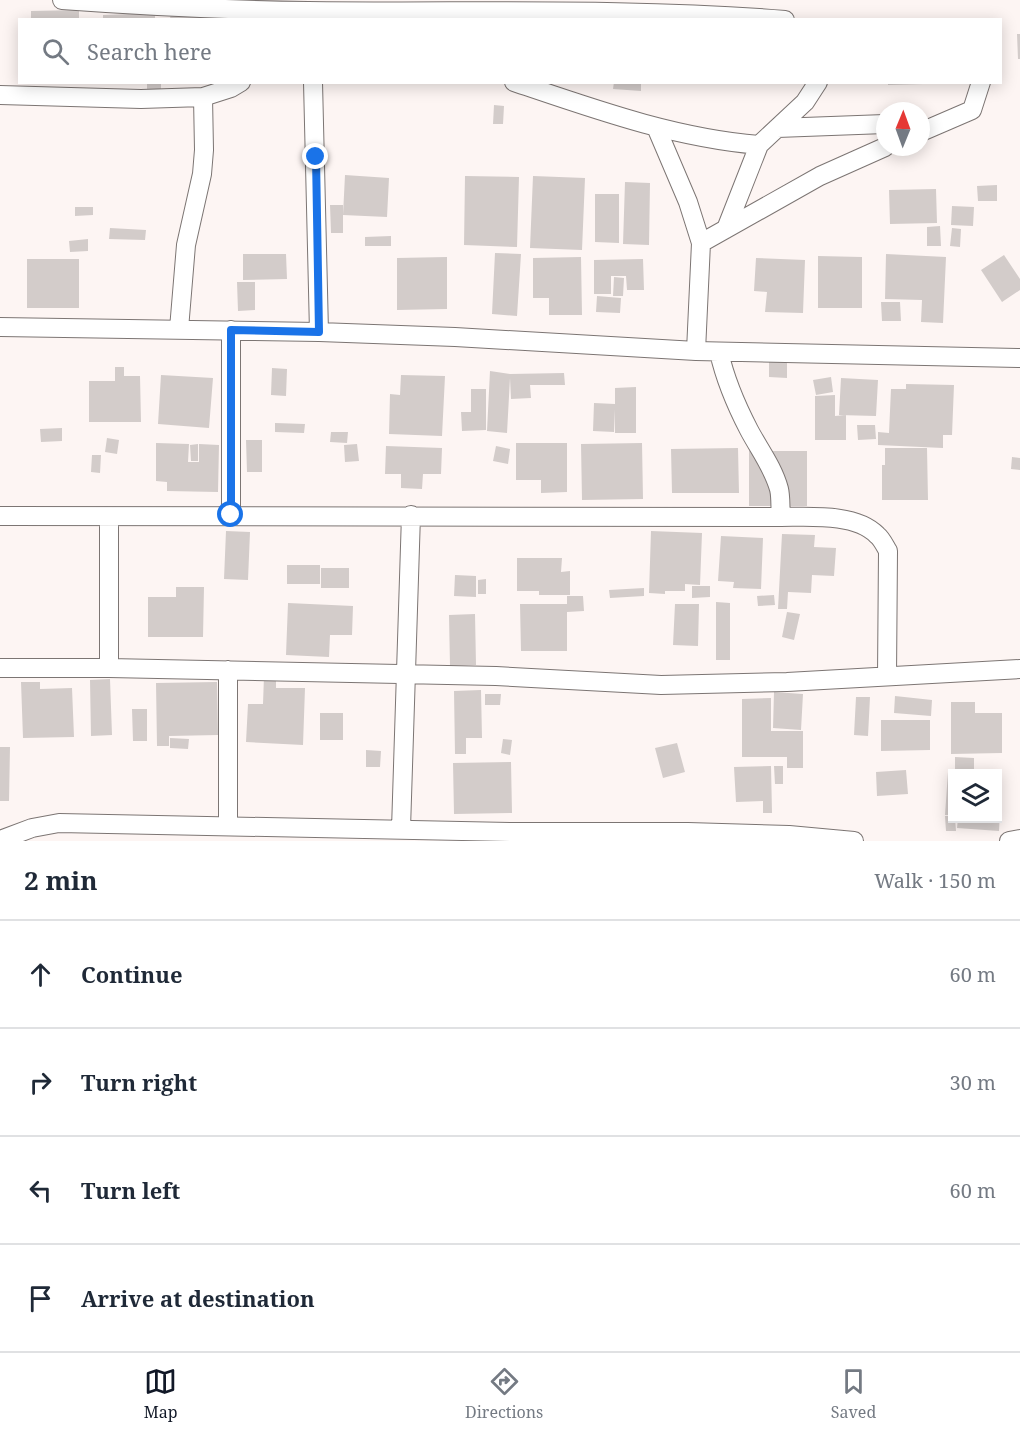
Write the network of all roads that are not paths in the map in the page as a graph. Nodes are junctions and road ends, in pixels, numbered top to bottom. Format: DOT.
graph roads {
  1 [pos="63,0"];
  2 [pos="310,10"];
  3 [pos="764,18"];
  4 [pos="238,84"];
  5 [pos="313,84"];
  6 [pos="520,84"];
  7 [pos="817,84"];
  8 [pos="980,84"];
  9 [pos="0,95"];
  10 [pos="203,98"];
  11 [pos="930,123"];
  12 [pos="941,123"];
  13 [pos="876,124"];
  14 [pos="656,128"];
  15 [pos="777,128"];
  16 [pos="930,128"];
  17 [pos="759,145"];
  18 [pos="876,151"];
  19 [pos="726,229"];
  20 [pos="701,243"];
  21 [pos="0,327"];
  22 [pos="179,329"];
  23 [pos="231,330"];
  24 [pos="319,332"];
  25 [pos="696,351"];
  26 [pos="719,352"];
  27 [pos="1020,358"];
  28 [pos="231,515"];
  29 [pos="0,516"];
  30 [pos="411,516"];
  31 [pos="109,517"];
  32 [pos="781,517"];
  33 [pos="0,668"];
  34 [pos="109,668"];
  35 [pos="1020,669"];
  36 [pos="228,670"];
  37 [pos="405,676"];
  38 [pos="887,676"];
  39 [pos="228,825"];
  40 [pos="401,829"];
  41 [pos="354,834"];
  42 [pos="1020,839"];
  43 [pos="0,840"];
  44 [pos="854,841"];
  45 [pos="1009,841"];
  1 -- 2 [label="street"];
  2 -- 3 [label="street"];
  4 -- 10 [label="street"];
  5 -- 24 [label="street"];
  6 -- 14 [label="street"];
  7 -- 15 [label="street"];
  8 -- 12 [label="street"];
  9 -- 10 [label="street"];
  10 -- 22 [label="street"];
  11 -- 12 [label="street"];
  12 -- 16 [label="street"];
  13 -- 15 [label="street"];
  14 -- 17 [label="street"];
  14 -- 20 [label="street"];
  15 -- 17 [label="street"];
  17 -- 19 [label="street"];
  18 -- 19 [label="street"];
  19 -- 20 [label="street"];
  20 -- 25 [label="street"];
  21 -- 22 [label="street"];
  22 -- 23 [label="street"];
  23 -- 24 [label="street"];
  23 -- 28 [label="street"];
  24 -- 25 [label="street"];
  25 -- 26 [label="street"];
  26 -- 27 [label="street"];
  26 -- 32 [label="street"];
  28 -- 30 [label="street"];
  28 -- 31 [label="street"];
  29 -- 31 [label="street"];
  30 -- 32 [label="street"];
  30 -- 37 [label="street"];
  31 -- 34 [label="street"];
  32 -- 38 [label="street"];
  33 -- 34 [label="street"];
  34 -- 36 [label="street"];
  35 -- 38 [label="street"];
  36 -- 37 [label="street"];
  36 -- 39 [label="street"];
  37 -- 38 [label="street"];
  37 -- 40 [label="street"];
  39 -- 41 [label="street"];
  39 -- 43 [label="street"];
  40 -- 41 [label="street"];
  40 -- 44 [label="street"];
  42 -- 45 [label="street"];
}
